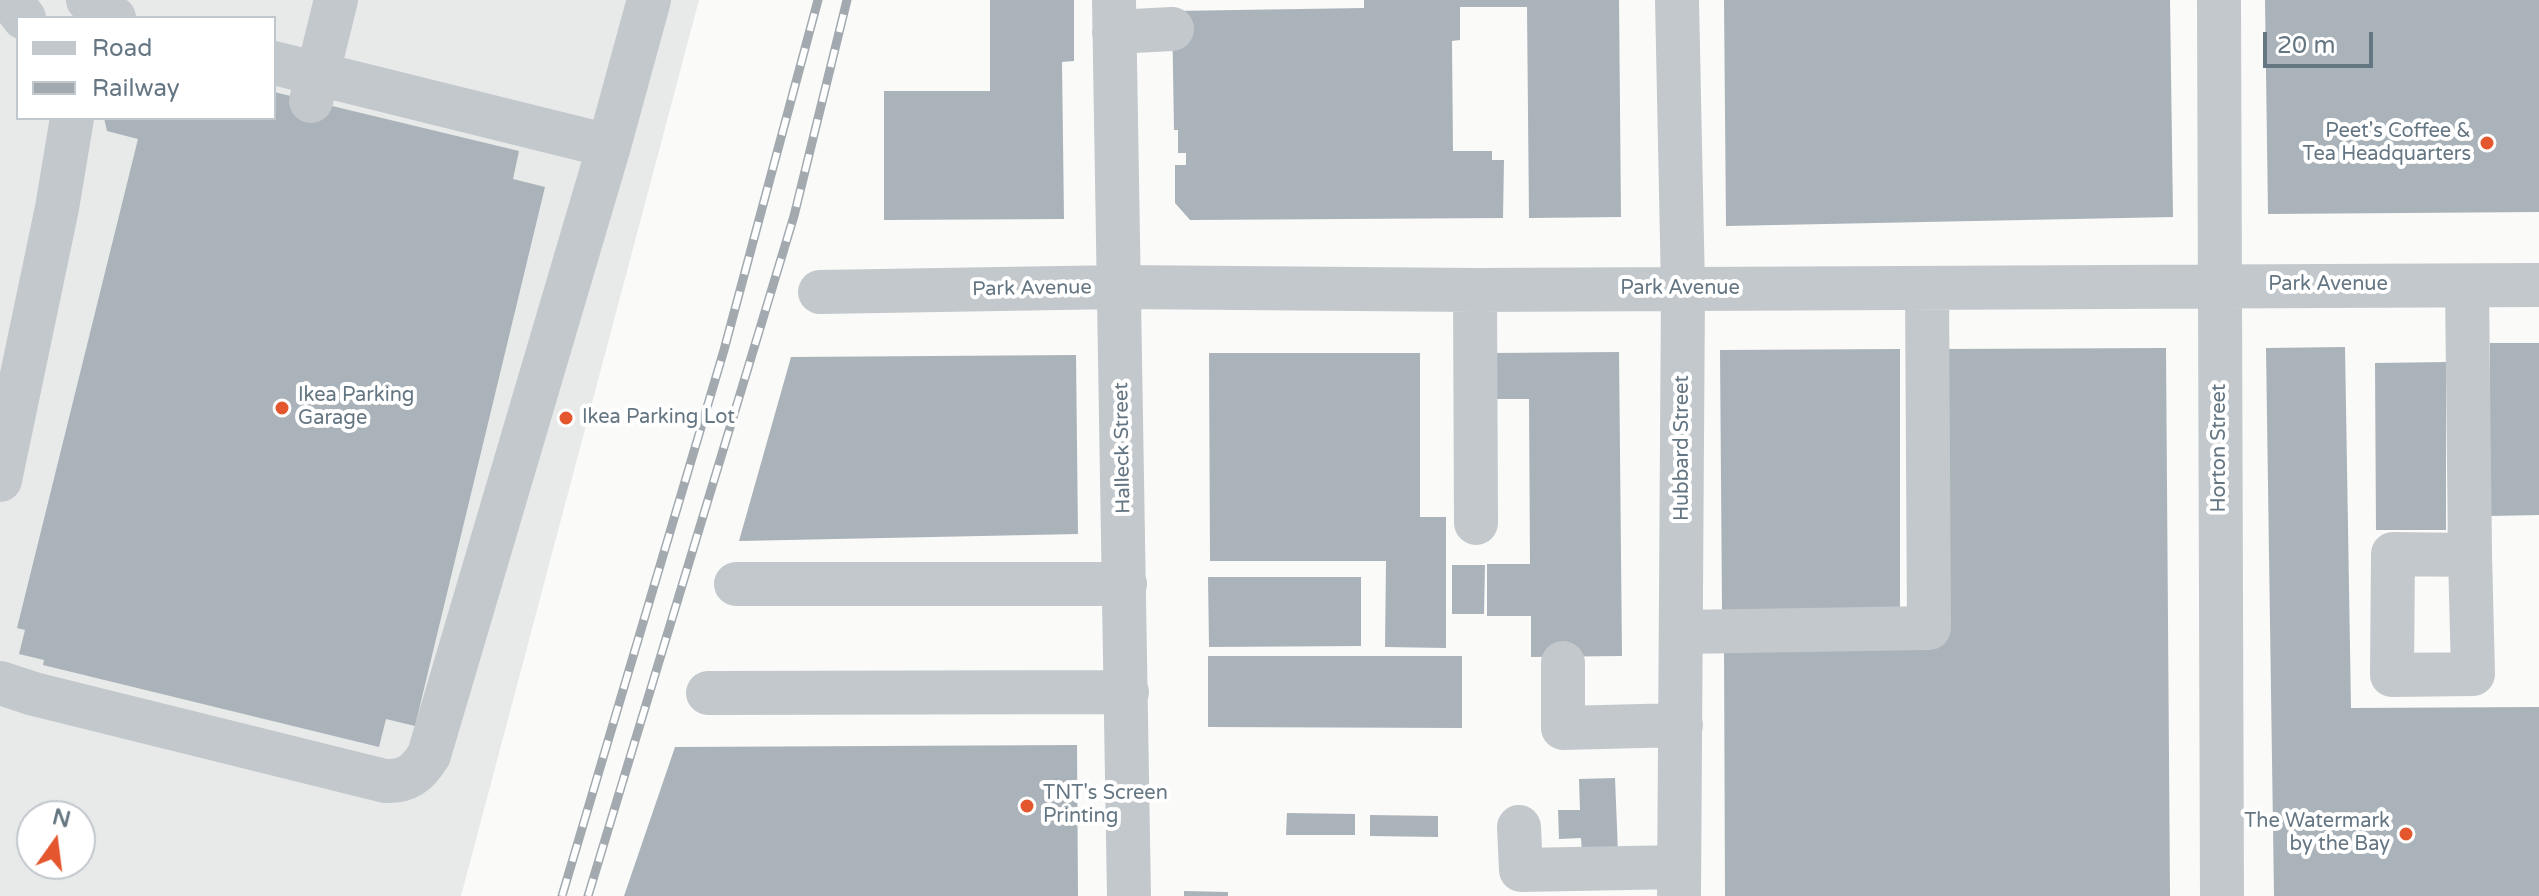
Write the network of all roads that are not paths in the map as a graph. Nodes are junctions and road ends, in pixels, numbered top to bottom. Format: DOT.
graph roads {
  1 [pos="10,0"];
  2 [pos="88,0"];
  3 [pos="336,0"];
  4 [pos="649,0"];
  5 [pos="1677,0"];
  6 [pos="2219,0"];
  7 [pos="22,16"];
  8 [pos="111,16"];
  9 [pos="1114,16"];
  10 [pos="1172,29"];
  11 [pos="276,64"];
  12 [pos="314,87"];
  13 [pos="72,120"];
  14 [pos="609,146"];
  15 [pos="2219,285"];
  16 [pos="2539,285"];
  17 [pos="2467,286"];
  18 [pos="1120,287"];
  19 [pos="1927,288"];
  20 [pos="1683,289"];
  21 [pos="1475,290"];
  22 [pos="820,292"];
  23 [pos="0,480"];
  24 [pos="1476,523"];
  25 [pos="2470,555"];
  26 [pos="736,584"];
  27 [pos="1125,584"];
  28 [pos="1682,632"];
  29 [pos="1563,663"];
  30 [pos="0,683"];
  31 [pos="1127,692"];
  32 [pos="708,693"];
  33 [pos="1681,725"];
  34 [pos="1519,827"];
  35 [pos="1679,881"];
  36 [pos="1129,896"];
  37 [pos="2222,896"];
  1 -- 7 [label="street"];
  2 -- 8 [label="street"];
  3 -- 12 [label="street"];
  4 -- 14 [label="street"];
  5 -- 20 [label="street, Hubbard Street"];
  6 -- 15 [label="street, Horton Street"];
  9 -- 10 [label="street"];
  9 -- 18 [label="street, Halleck Street"];
  11 -- 12 [label="street"];
  12 -- 14 [label="street"];
  13 -- 23 [label="street"];
  14 -- 30 [label="street"];
  15 -- 17 [label="street, Park Avenue"];
  15 -- 19 [label="street, Park Avenue"];
  15 -- 37 [label="street, Horton Street"];
  16 -- 17 [label="street, Park Avenue"];
  17 -- 25 [label="street"];
  18 -- 21 [label="street, Park Avenue"];
  18 -- 22 [label="street, Park Avenue"];
  18 -- 27 [label="street, Halleck Street"];
  19 -- 20 [label="street, Park Avenue"];
  19 -- 28 [label="street"];
  20 -- 21 [label="street, Park Avenue"];
  20 -- 28 [label="street, Hubbard Street"];
  21 -- 24 [label="street"];
  26 -- 27 [label="street"];
  27 -- 31 [label="street, Halleck Street"];
  28 -- 33 [label="street, Hubbard Street"];
  29 -- 33 [label="street"];
  31 -- 32 [label="street"];
  31 -- 36 [label="street, Halleck Street"];
  33 -- 35 [label="street, Hubbard Street"];
  34 -- 35 [label="street"];
}
